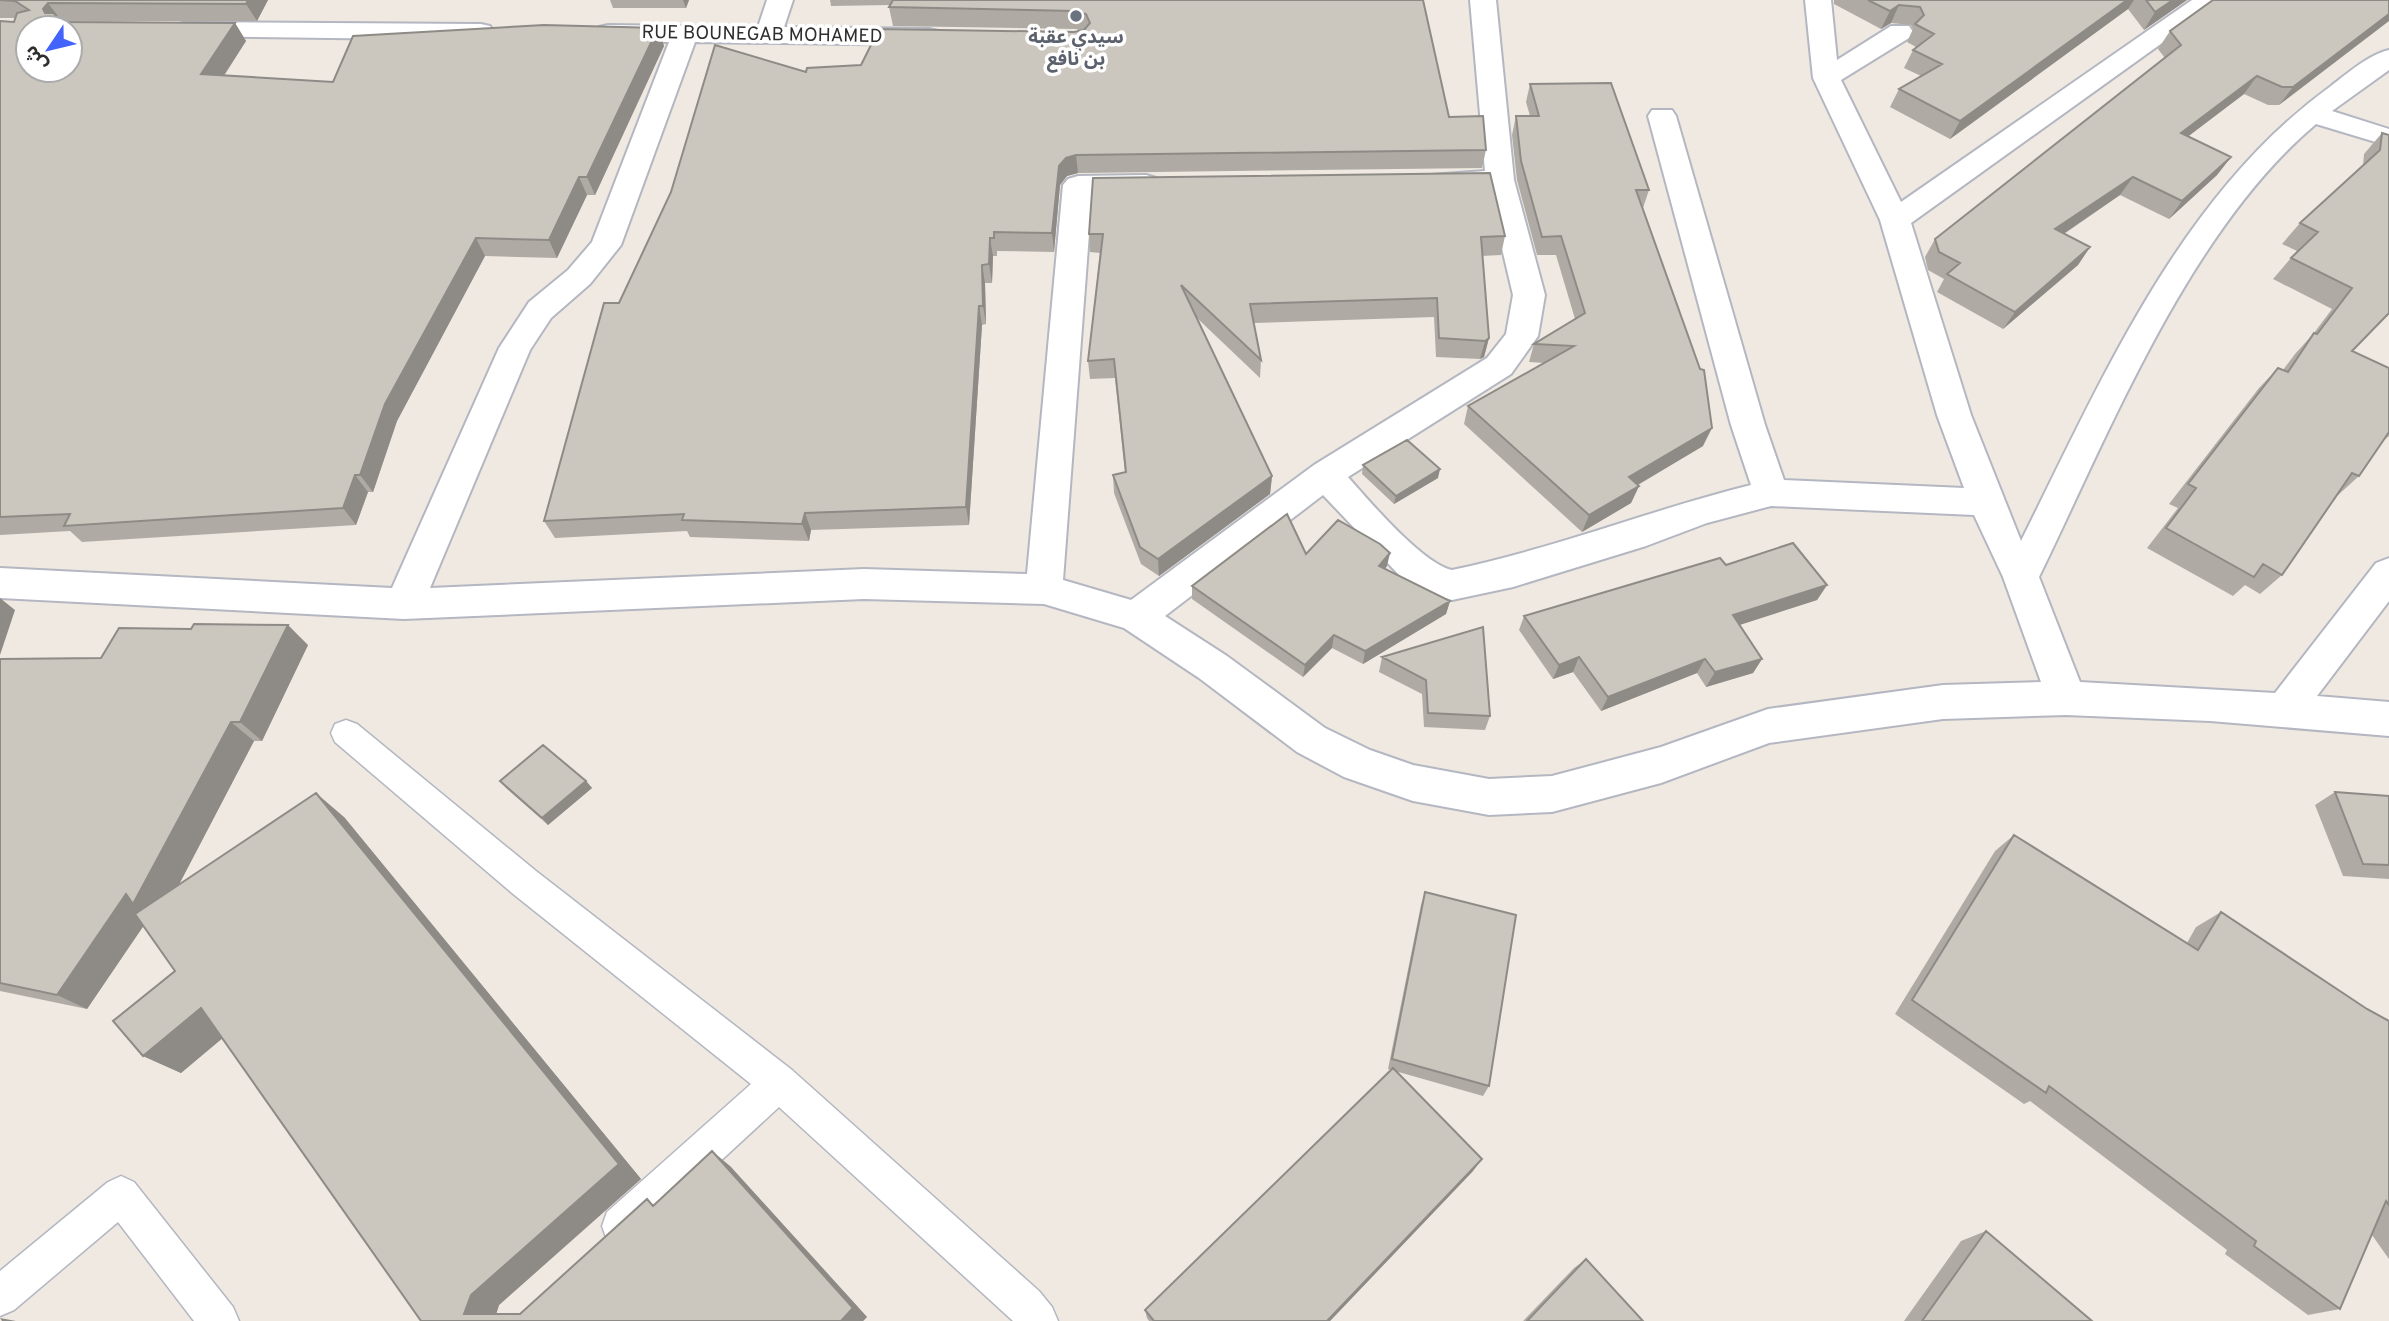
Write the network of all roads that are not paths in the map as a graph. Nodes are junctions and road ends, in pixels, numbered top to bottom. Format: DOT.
graph roads {
  1 [pos="780,0"];
  2 [pos="1483,0"];
  3 [pos="1818,0"];
  4 [pos="2209,0"];
  5 [pos="168,30"];
  6 [pos="503,32"];
  7 [pos="1900,32"];
  8 [pos="587,33"];
  9 [pos="685,33"];
  10 [pos="769,34"];
  11 [pos="951,38"];
  12 [pos="2389,58"];
  13 [pos="1826,78"];
  14 [pos="2312,114"];
  15 [pos="1662,116"];
  16 [pos="2379,135"];
  17 [pos="1500,180"];
  18 [pos="1419,181"];
  19 [pos="1174,184"];
  20 [pos="1895,219"];
  21 [pos="1326,474"];
  22 [pos="1771,493"];
  23 [pos="1986,502"];
  24 [pos="2389,573"];
  25 [pos="2021,577"];
  26 [pos="0,583"];
  27 [pos="1044,589"];
  28 [pos="404,604"];
  29 [pos="1136,618"];
  30 [pos="2066,698"];
  31 [pos="2285,709"];
  32 [pos="2389,719"];
  33 [pos="346,733"];
  34 [pos="779,1083"];
  35 [pos="596,1248"];
  36 [pos="0,1296"];
  37 [pos="219,1321"];
  38 [pos="1038,1321"];
  1 -- 10 [label="street"];
  2 -- 17 [label="street"];
  3 -- 13 [label="street"];
  4 -- 20 [label="street"];
  5 -- 6 [label="street"];
  7 -- 13 [label="street"];
  8 -- 9 [label="street, RUE BOUNEGAB MOHAMED"];
  9 -- 10 [label="street, RUE BOUNEGAB MOHAMED"];
  9 -- 28 [label="street"];
  10 -- 11 [label="street, RUE BOUNEGAB MOHAMED"];
  12 -- 14 [label="street"];
  13 -- 20 [label="street"];
  14 -- 16 [label="street"];
  14 -- 25 [label="street"];
  15 -- 22 [label="street"];
  17 -- 18 [label="street"];
  17 -- 21 [label="street"];
  19 -- 27 [label="street"];
  20 -- 23 [label="street"];
  21 -- 22 [label="street"];
  21 -- 29 [label="street"];
  22 -- 23 [label="street"];
  23 -- 25 [label="street"];
  24 -- 31 [label="street"];
  25 -- 30 [label="street"];
  26 -- 28 [label="street"];
  27 -- 28 [label="street"];
  27 -- 29 [label="street"];
  29 -- 30 [label="street"];
  30 -- 31 [label="street"];
  31 -- 32 [label="street"];
  33 -- 34 [label="lane"];
  34 -- 35 [label="lane"];
  34 -- 38 [label="lane"];
  36 -- 37 [label="lane"];
}
